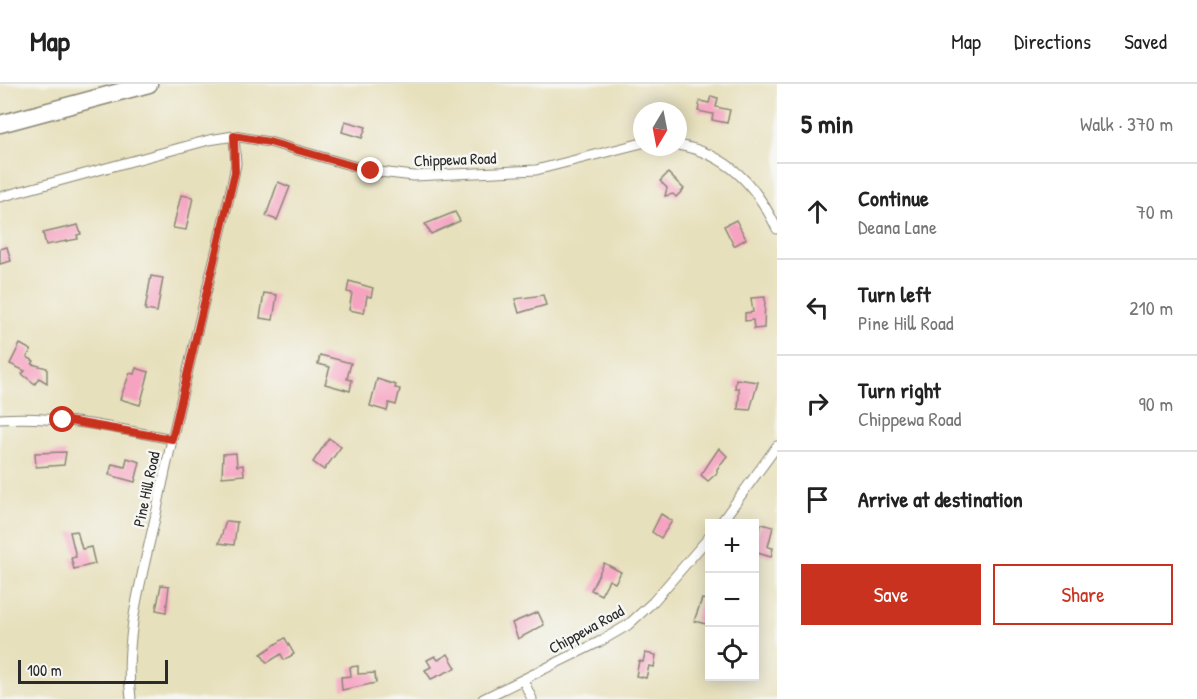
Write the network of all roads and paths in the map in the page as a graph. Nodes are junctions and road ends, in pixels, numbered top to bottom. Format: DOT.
graph roads {
  1 [pos="149,84"];
  2 [pos="0,124"];
  3 [pos="234,136"];
  4 [pos="633,145"];
  5 [pos="687,147"];
  6 [pos="0,197"];
  7 [pos="777,229"];
  8 [pos="0,419"];
  9 [pos="172,439"];
  10 [pos="777,446"];
  11 [pos="724,519"];
  12 [pos="705,542"];
  13 [pos="523,680"];
  14 [pos="131,699"];
  15 [pos="483,699"];
  16 [pos="532,699"];
  1 -- 2 [label="highway"];
  3 -- 4 [label="street, Chippewa Road"];
  3 -- 6 [label="street"];
  3 -- 9 [label="street, Pine Hill Road"];
  5 -- 7 [label="street"];
  8 -- 9 [label="street"];
  9 -- 14 [label="street, Pine Hill Road"];
  10 -- 11 [label="street"];
  12 -- 13 [label="street, Chippewa Road"];
  13 -- 15 [label="street, Chippewa Road"];
  13 -- 16 [label="street"];
}
